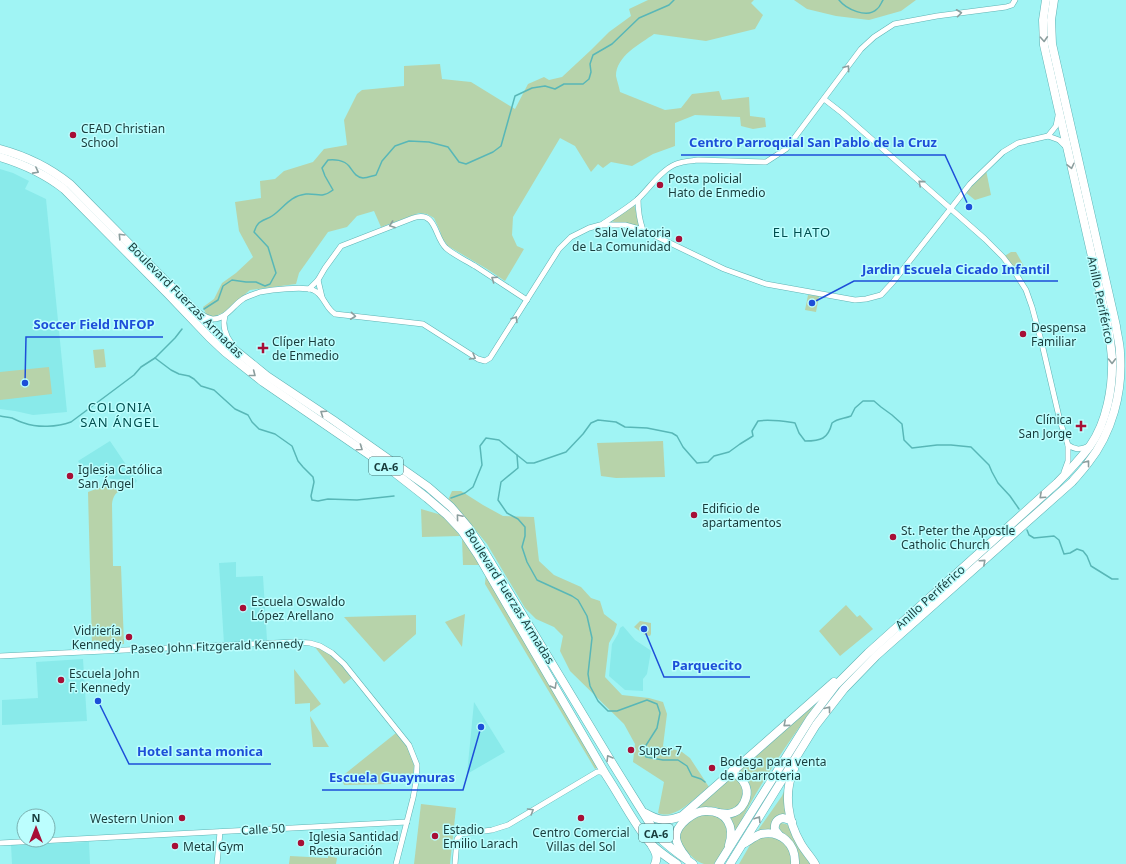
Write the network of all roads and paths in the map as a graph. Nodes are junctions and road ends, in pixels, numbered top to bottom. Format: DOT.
graph roads {
  1 [pos="1015,0"];
  2 [pos="1046,0"];
  3 [pos="1054,0"];
  4 [pos="824,98"];
  5 [pos="1058,108"];
  6 [pos="1048,136"];
  7 [pos="1067,148"];
  8 [pos="0,149"];
  9 [pos="0,156"];
  10 [pos="638,199"];
  11 [pos="950,209"];
  12 [pos="600,225"];
  13 [pos="643,230"];
  14 [pos="318,280"];
  15 [pos="309,289"];
  16 [pos="322,298"];
  17 [pos="527,300"];
  18 [pos="195,311"];
  19 [pos="226,315"];
  20 [pos="245,359"];
  21 [pos="1068,445"];
  22 [pos="1090,446"];
  23 [pos="1057,483"];
  24 [pos="868,653"];
  25 [pos="0,656"];
  26 [pos="802,748"];
  27 [pos="732,771"];
  28 [pos="606,775"];
  29 [pos="645,813"];
  30 [pos="718,813"];
  31 [pos="407,822"];
  32 [pos="792,822"];
  33 [pos="220,832"];
  34 [pos="779,835"];
  35 [pos="0,843"];
  36 [pos="651,843"];
  37 [pos="742,845"];
  38 [pos="810,855"];
  39 [pos="725,856"];
  40 [pos="217,864"];
  41 [pos="396,864"];
  42 [pos="455,864"];
  43 [pos="655,864"];
  44 [pos="677,864"];
  45 [pos="694,864"];
  46 [pos="720,864"];
  47 [pos="730,864"];
  48 [pos="795,864"];
  49 [pos="815,864"];
  50 [pos="820,864"];
  4 -- 1 [label="street, one-way"];
  2 -- 5 [label="highway, Anillo Periférico, one-way"];
  26 -- 3 [label="highway, Anillo Periférico, one-way"];
  4 -- 10 [label="street"];
  11 -- 4 [label="street, one-way"];
  5 -- 6 [label="street"];
  5 -- 7 [label="highway, Anillo Periférico"];
  6 -- 7 [label="street"];
  6 -- 11 [label="street"];
  7 -- 22 [label="highway, Anillo Periférico, one-way"];
  18 -- 8 [label="highway, Boulevard Fuerzas Armadas / CA-6, one-way"];
  9 -- 28 [label="highway, Boulevard Fuerzas Armadas / CA-6, one-way"];
  10 -- 12 [label="street"];
  10 -- 13 [label="street"];
  11 -- 13 [label="street"];
  11 -- 21 [label="street"];
  12 -- 13 [label="street"];
  12 -- 17 [label="street"];
  14 -- 15 [label="street"];
  14 -- 16 [label="street"];
  17 -- 14 [label="street, one-way"];
  15 -- 16 [label="street"];
  15 -- 19 [label="street"];
  16 -- 17 [label="street, one-way"];
  18 -- 19 [label="street"];
  18 -- 20 [label="highway, Boulevard Fuerzas Armadas / CA-6"];
  19 -- 20 [label="street"];
  29 -- 20 [label="highway, Boulevard Fuerzas Armadas / CA-6, one-way"];
  21 -- 22 [label="street"];
  21 -- 23 [label="street"];
  22 -- 23 [label="highway, Anillo Periférico"];
  23 -- 24 [label="highway, Anillo Periférico, one-way"];
  24 -- 27 [label="highway, one-way"];
  24 -- 39 [label="highway, Anillo Periférico"];
  25 -- 31 [label="street, Paseo John Fitzgerald Kennedy"];
  26 -- 32 [label="highway"];
  37 -- 26 [label="highway, Anillo Periférico, one-way"];
  27 -- 29 [label="highway"];
  27 -- 30 [label="highway"];
  28 -- 36 [label="highway, Boulevard Fuerzas Armadas / CA-6"];
  42 -- 28 [label="street, one-way"];
  29 -- 45 [label="highway, Boulevard Fuerzas Armadas / CA-6"];
  30 -- 39 [label="highway"];
  30 -- 45 [label="highway"];
  31 -- 33 [label="street, Calle 50"];
  31 -- 41 [label="street, Paseo John Fitzgerald Kennedy"];
  32 -- 34 [label="highway"];
  32 -- 38 [label="highway"];
  33 -- 35 [label="street, Calle 50"];
  33 -- 40 [label="street"];
  34 -- 37 [label="highway"];
  34 -- 48 [label="highway"];
  36 -- 43 [label="highway"];
  36 -- 44 [label="highway, Boulevard Fuerzas Armadas / CA-6"];
  37 -- 47 [label="highway, Anillo Periférico"];
  38 -- 49 [label="highway"];
  38 -- 50 [label="highway"];
  39 -- 46 [label="highway, Anillo Periférico"];
}
